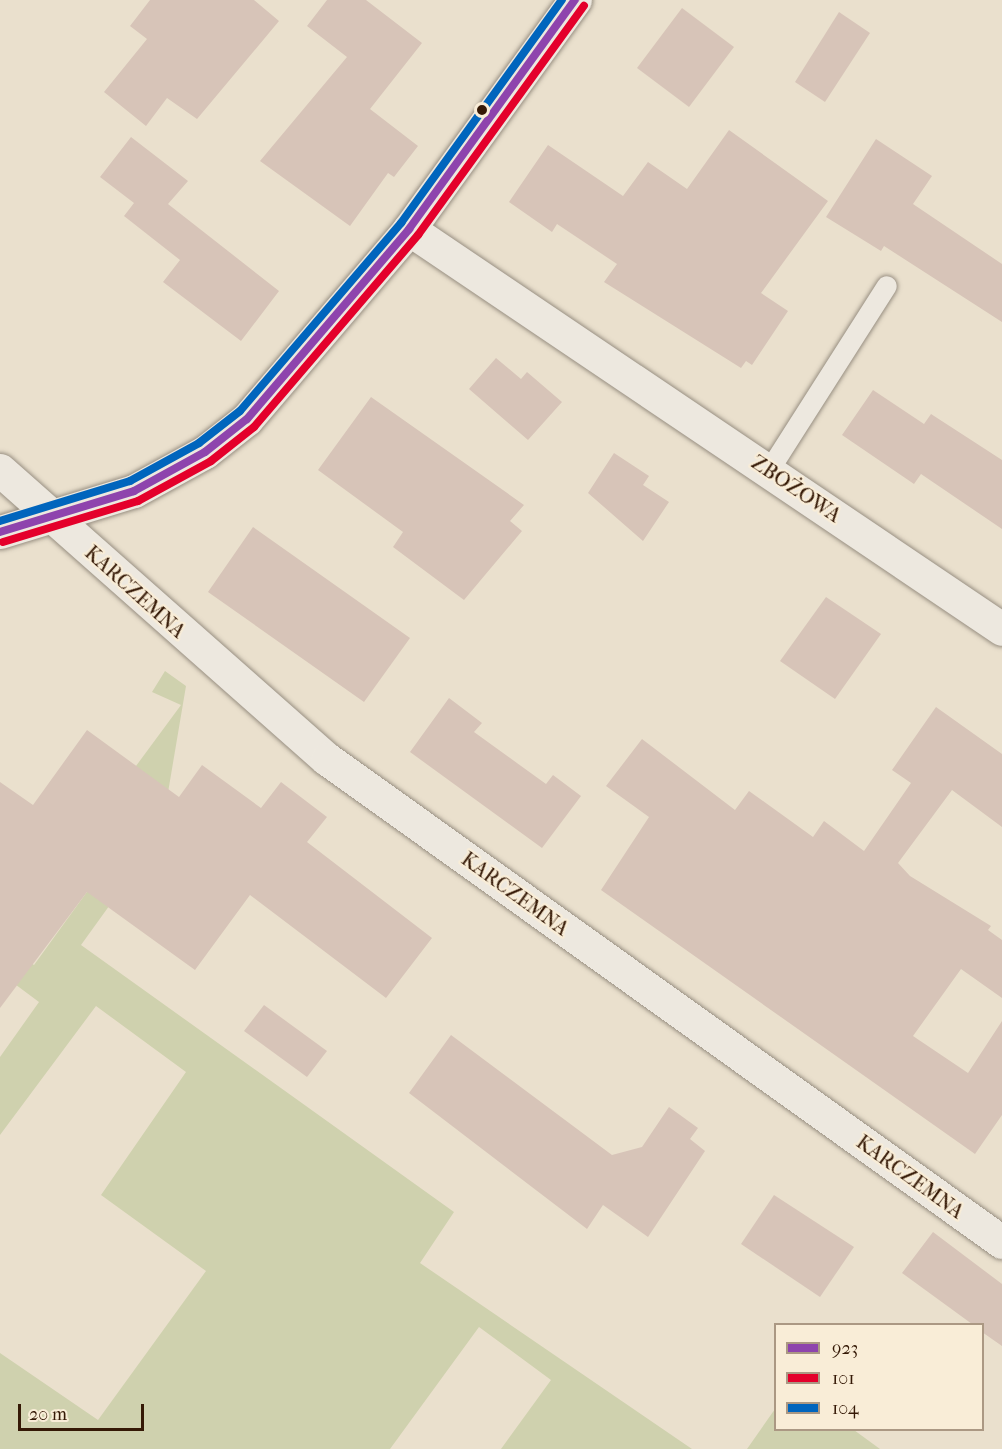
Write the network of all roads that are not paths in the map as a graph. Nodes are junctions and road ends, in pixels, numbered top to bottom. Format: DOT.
graph roads {
  1 [pos="575,0"];
  2 [pos="409,229"];
  3 [pos="887,286"];
  4 [pos="0,470"];
  5 [pos="769,471"];
  6 [pos="51,517"];
  7 [pos="0,532"];
  8 [pos="1002,629"];
  9 [pos="1002,1242"];
  1 -- 2 [label="street"];
  2 -- 5 [label="street, ZBOŻOWA"];
  2 -- 6 [label="street"];
  3 -- 5 [label="lane"];
  4 -- 6 [label="street, KARCZEMNA"];
  5 -- 8 [label="street, ZBOŻOWA"];
  6 -- 7 [label="street"];
  6 -- 9 [label="street, KARCZEMNA"];
}
